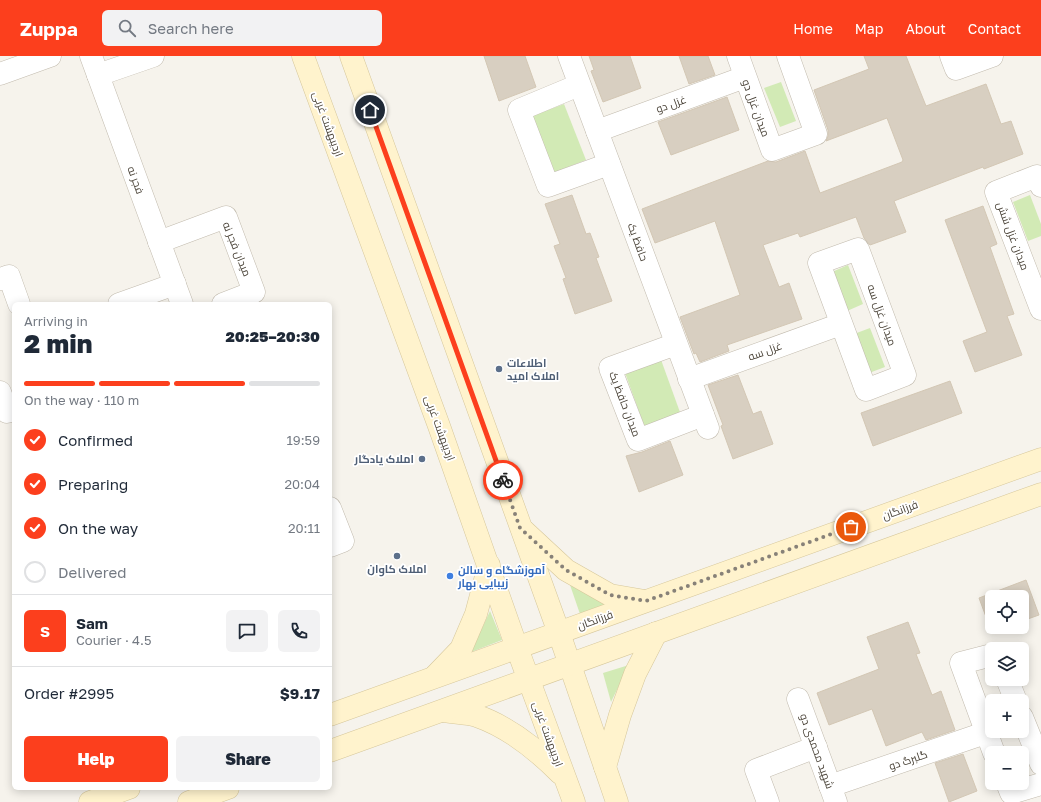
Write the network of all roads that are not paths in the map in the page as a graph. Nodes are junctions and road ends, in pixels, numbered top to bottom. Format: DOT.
graph roads {
  1 [pos="50,56"];
  2 [pos="153,56"];
  3 [pos="303,56"];
  4 [pos="351,56"];
  5 [pos="569,56"];
  6 [pos="738,56"];
  7 [pos="788,56"];
  8 [pos="951,56"];
  9 [pos="992,56"];
  10 [pos="94,65"];
  11 [pos="0,74"];
  12 [pos="745,77"];
  13 [pos="580,85"];
  14 [pos="596,131"];
  15 [pos="609,164"];
  16 [pos="1041,186"];
  17 [pos="159,242"];
  18 [pos="0,279"];
  19 [pos="174,284"];
  20 [pos="18,302"];
  21 [pos="124,302"];
  22 [pos="181,302"];
  23 [pos="228,302"];
  24 [pos="1041,309"];
  25 [pos="841,324"];
  26 [pos="676,344"];
  27 [pos="689,379"];
  28 [pos="0,392"];
  29 [pos="12,411"];
  30 [pos="705,422"];
  31 [pos="1041,459"];
  32 [pos="1041,494"];
  33 [pos="332,513"];
  34 [pos="520,528"];
  35 [pos="332,545"];
  36 [pos="489,565"];
  37 [pos="646,601"];
  38 [pos="560,633"];
  39 [pos="656,633"];
  40 [pos="517,648"];
  41 [pos="985,657"];
  42 [pos="570,665"];
  43 [pos="433,678"];
  44 [pos="528,680"];
  45 [pos="798,699"];
  46 [pos="440,711"];
  47 [pos="332,714"];
  48 [pos="985,733"];
  49 [pos="1029,734"];
  50 [pos="816,747"];
  51 [pos="332,750"];
  52 [pos="1041,764"];
  53 [pos="605,767"];
  54 [pos="565,778"];
  55 [pos="1041,784"];
  56 [pos="1029,788"];
  57 [pos="123,790"];
  58 [pos="222,790"];
  59 [pos="1010,790"];
  60 [pos="1021,790"];
  61 [pos="833,794"];
  62 [pos="90,802"];
  63 [pos="189,802"];
  64 [pos="574,802"];
  65 [pos="617,802"];
  66 [pos="768,802"];
  1 -- 11 [label="street"];
  2 -- 10 [label="street"];
  3 -- 36 [label="main road, اردیبهشت غربی"];
  4 -- 34 [label="main road"];
  5 -- 13 [label="street, حافظ یک"];
  6 -- 12 [label="street, میدان غزل دو"];
  7 -- 12 [label="street, میدان غزل دو"];
  8 -- 9 [label="street"];
  10 -- 17 [label="street, فجر نه"];
  12 -- 14 [label="street, غزل دو"];
  13 -- 14 [label="street, حافظ یک"];
  13 -- 15 [label="street"];
  14 -- 15 [label="street, حافظ یک"];
  15 -- 26 [label="street, حافظ یک"];
  16 -- 24 [label="street, میدان غزل شش"];
  17 -- 19 [label="street, فجر نه"];
  17 -- 23 [label="street, میدان فجر نه"];
  18 -- 20 [label="street"];
  19 -- 21 [label="street"];
  19 -- 22 [label="street, فجر نه"];
  25 -- 25 [label="street, میدان غزل سه"];
  25 -- 27 [label="street, غزل سه"];
  26 -- 27 [label="street, حافظ یک"];
  26 -- 30 [label="street, میدان حافظ یک"];
  27 -- 30 [label="street, حافظ یک"];
  28 -- 29 [label="street"];
  31 -- 37 [label="main road, فرزانگان"];
  32 -- 39 [label="main road"];
  33 -- 35 [label="street"];
  34 -- 37 [label="main road"];
  34 -- 38 [label="main road"];
  36 -- 40 [label="main road, اردیبهشت غربی"];
  36 -- 43 [label="main road"];
  37 -- 38 [label="main road, فرزانگان"];
  38 -- 40 [label="main road, فرزانگان"];
  38 -- 42 [label="main road"];
  39 -- 42 [label="main road"];
  39 -- 53 [label="main road"];
  40 -- 43 [label="main road, فرزانگان"];
  40 -- 44 [label="main road, اردیبهشت غربی"];
  41 -- 48 [label="street"];
  42 -- 44 [label="main road"];
  42 -- 53 [label="main road"];
  43 -- 47 [label="main road, فرزانگان"];
  44 -- 46 [label="main road"];
  44 -- 54 [label="main road, اردیبهشت غربی"];
  45 -- 50 [label="street, شهید محمدی دو"];
  46 -- 51 [label="main road"];
  46 -- 54 [label="main road"];
  48 -- 61 [label="street, گلبرگ دو"];
  49 -- 52 [label="street"];
  50 -- 61 [label="street, شهید محمدی دو"];
  50 -- 66 [label="street"];
  53 -- 65 [label="main road"];
  54 -- 64 [label="main road, اردیبهشت غربی"];
  55 -- 56 [label="street"];
  57 -- 62 [label="main road"];
  58 -- 63 [label="main road"];
  59 -- 60 [label="street"];
}
